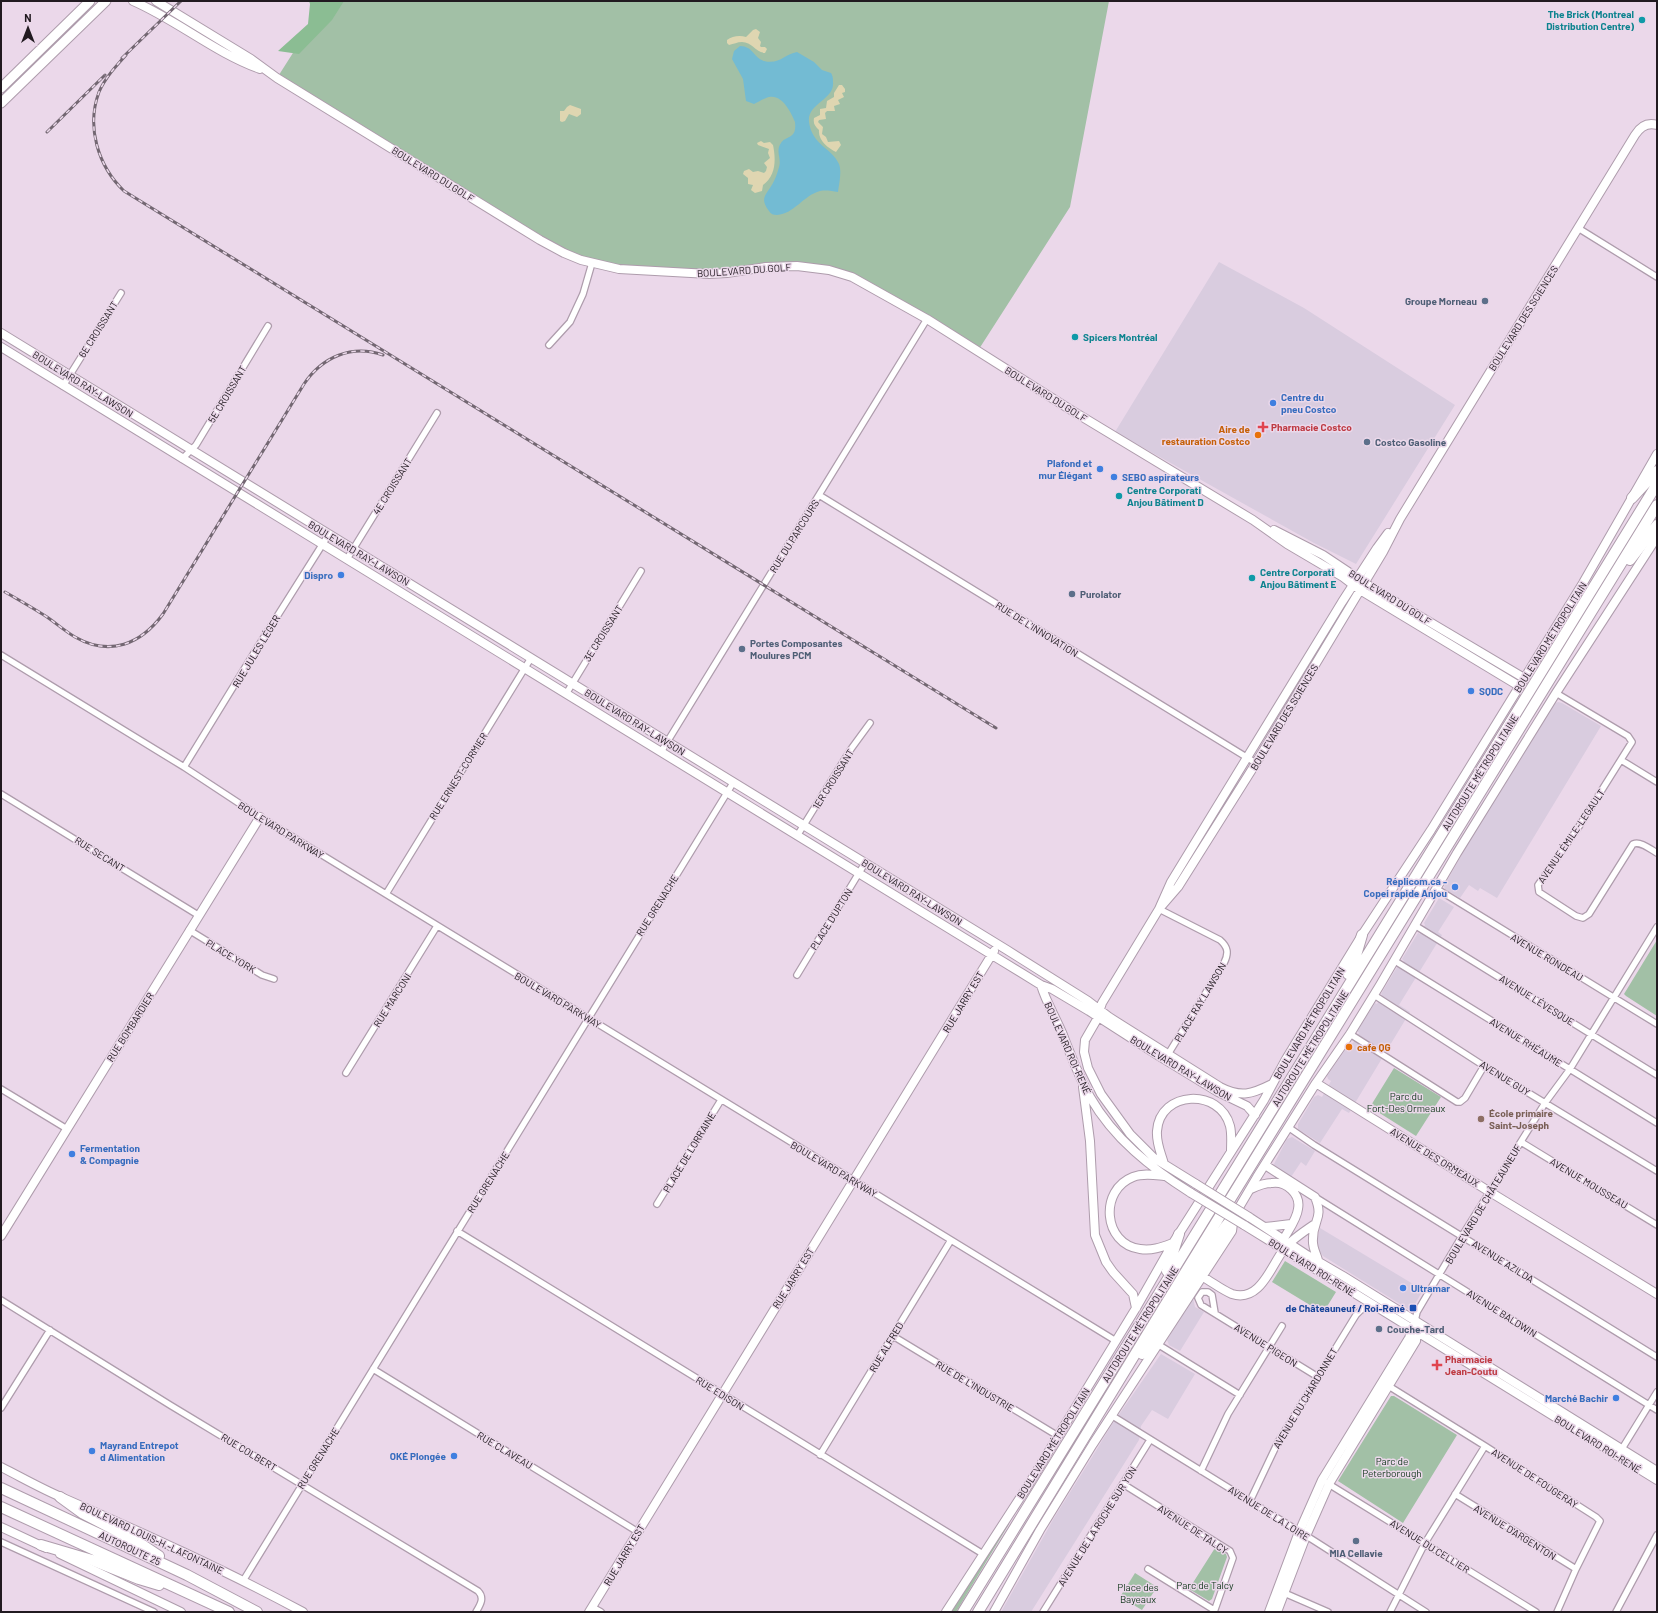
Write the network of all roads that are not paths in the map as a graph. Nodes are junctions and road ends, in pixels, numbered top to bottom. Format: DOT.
graph roads {
  1 [pos="90,1"];
  2 [pos="106,1"];
  3 [pos="133,1"];
  4 [pos="156,1"];
  5 [pos="266,72"];
  6 [pos="1,88"];
  7 [pos="3,97"];
  8 [pos="1654,124"];
  9 [pos="1578,228"];
  10 [pos="592,263"];
  11 [pos="1657,277"];
  12 [pos="121,293"];
  13 [pos="927,319"];
  14 [pos="268,326"];
  15 [pos="1,333"];
  16 [pos="549,345"];
  17 [pos="1,347"];
  18 [pos="52,364"];
  19 [pos="45,375"];
  20 [pos="70,376"];
  21 [pos="63,386"];
  22 [pos="437,413"];
  23 [pos="191,450"];
  24 [pos="1657,454"];
  25 [pos="182,458"];
  26 [pos="1657,471"];
  27 [pos="1657,484"];
  28 [pos="819,495"];
  29 [pos="1632,498"];
  30 [pos="1657,505"];
  31 [pos="1657,525"];
  32 [pos="329,534"];
  33 [pos="1657,538"];
  34 [pos="322,545"];
  35 [pos="353,549"];
  36 [pos="347,559"];
  37 [pos="641,571"];
  38 [pos="1359,584"];
  39 [pos="1600,598"];
  40 [pos="1,655"];
  41 [pos="530,658"];
  42 [pos="524,668"];
  43 [pos="1524,678"];
  44 [pos="572,684"];
  45 [pos="1519,686"];
  46 [pos="1556,693"];
  47 [pos="566,694"];
  48 [pos="870,723"];
  49 [pos="667,742"];
  50 [pos="661,752"];
  51 [pos="1246,758"];
  52 [pos="1621,760"];
  53 [pos="1256,763"];
  54 [pos="184,767"];
  55 [pos="733,782"];
  56 [pos="1657,782"];
  57 [pos="726,793"];
  58 [pos="1,794"];
  59 [pos="260,817"];
  60 [pos="804,826"];
  61 [pos="797,836"];
  62 [pos="1657,854"];
  63 [pos="865,864"];
  64 [pos="859,874"];
  65 [pos="1437,889"];
  66 [pos="386,894"];
  67 [pos="925,900"];
  68 [pos="1159,909"];
  69 [pos="919,910"];
  70 [pos="198,916"];
  71 [pos="437,926"];
  72 [pos="1416,926"];
  73 [pos="1657,926"];
  74 [pos="189,930"];
  75 [pos="1362,935"];
  76 [pos="998,945"];
  77 [pos="992,955"];
  78 [pos="1395,961"];
  79 [pos="797,975"];
  80 [pos="274,979"];
  81 [pos="1041,985"];
  82 [pos="1374,995"];
  83 [pos="1614,998"];
  84 [pos="1099,1013"];
  85 [pos="588,1018"];
  86 [pos="1657,1024"];
  87 [pos="1324,1025"];
  88 [pos="1350,1034"];
  89 [pos="1591,1034"];
  90 [pos="1166,1057"];
  91 [pos="1484,1066"];
  92 [pos="1570,1069"];
  93 [pos="346,1073"];
  94 [pos="1657,1075"];
  95 [pos="1082,1081"];
  96 [pos="1316,1083"];
  97 [pos="1272,1084"];
  98 [pos="1,1089"];
  99 [pos="721,1100"];
  100 [pos="1546,1103"];
  101 [pos="1255,1115"];
  102 [pos="1657,1123"];
  103 [pos="1288,1127"];
  104 [pos="67,1129"];
  105 [pos="1521,1142"];
  106 [pos="1231,1151"];
  107 [pos="1164,1164"];
  108 [pos="1265,1165"];
  109 [pos="1657,1172"];
  110 [pos="1164,1176"];
  111 [pos="854,1181"];
  112 [pos="1251,1189"];
  113 [pos="1490,1192"];
  114 [pos="1315,1196"];
  115 [pos="657,1204"];
  116 [pos="1234,1216"];
  117 [pos="1291,1224"];
  118 [pos="1315,1224"];
  119 [pos="1657,1225"];
  120 [pos="1266,1228"];
  121 [pos="457,1231"];
  122 [pos="1179,1234"];
  123 [pos="1,1236"];
  124 [pos="1462,1236"];
  125 [pos="951,1240"];
  126 [pos="1173,1244"];
  127 [pos="1285,1244"];
  128 [pos="1318,1260"];
  129 [pos="1440,1275"];
  130 [pos="1203,1277"];
  131 [pos="1657,1294"];
  132 [pos="1157,1297"];
  133 [pos="1,1300"];
  134 [pos="1372,1305"];
  135 [pos="1136,1308"];
  136 [pos="1215,1313"];
  137 [pos="1415,1320"];
  138 [pos="1282,1326"];
  139 [pos="50,1330"];
  140 [pos="1415,1331"];
  141 [pos="893,1336"];
  142 [pos="1116,1341"];
  143 [pos="1159,1345"];
  144 [pos="1270,1347"];
  145 [pos="1657,1357"];
  146 [pos="373,1369"];
  147 [pos="1318,1377"];
  148 [pos="1385,1384"];
  149 [pos="1113,1392"];
  150 [pos="1657,1392"];
  151 [pos="722,1394"];
  152 [pos="1240,1395"];
  153 [pos="1649,1405"];
  154 [pos="1,1408"];
  155 [pos="1657,1410"];
  156 [pos="1111,1415"];
  157 [pos="1058,1436"];
  158 [pos="1150,1440"];
  159 [pos="1485,1446"];
  160 [pos="1620,1452"];
  161 [pos="820,1454"];
  162 [pos="1,1467"];
  163 [pos="1201,1471"];
  164 [pos="1657,1471"];
  165 [pos="1657,1480"];
  166 [pos="1326,1482"];
  167 [pos="302,1484"];
  168 [pos="1123,1484"];
  169 [pos="1,1488"];
  170 [pos="1455,1494"];
  171 [pos="60,1497"];
  172 [pos="1250,1501"];
  173 [pos="1,1507"];
  174 [pos="1,1527"];
  175 [pos="638,1532"];
  176 [pos="1302,1534"];
  177 [pos="1657,1535"];
  178 [pos="1,1542"];
  179 [pos="1425,1543"];
  180 [pos="41,1545"];
  181 [pos="983,1554"];
  182 [pos="1148,1569"];
  183 [pos="1576,1569"];
  184 [pos="187,1575"];
  185 [pos="243,1581"];
  186 [pos="1280,1591"];
  187 [pos="1398,1594"];
  188 [pos="197,1596"];
  189 [pos="590,1609"];
  190 [pos="1214,1611"];
  191 [pos="154,1612"];
  192 [pos="181,1612"];
  193 [pos="229,1612"];
  194 [pos="257,1612"];
  195 [pos="302,1612"];
  196 [pos="476,1612"];
  197 [pos="601,1612"];
  198 [pos="946,1612"];
  199 [pos="963,1612"];
  200 [pos="978,1612"];
  201 [pos="994,1612"];
  202 [pos="1043,1612"];
  203 [pos="1269,1612"];
  204 [pos="1277,1612"];
  205 [pos="1328,1612"];
  206 [pos="1390,1612"];
  207 [pos="1426,1612"];
  208 [pos="1536,1612"];
  209 [pos="1557,1612"];
  210 [pos="1616,1612"];
  1 -- 6 [label="main road"];
  2 -- 7 [label="main road"];
  3 -- 5 [label="street, BOULEVARD DU GOLF"];
  4 -- 5 [label="street, BOULEVARD DU GOLF"];
  5 -- 10 [label="street, BOULEVARD DU GOLF"];
  8 -- 9 [label="street, BOULEVARD DES SCIENCES"];
  9 -- 11 [label="street"];
  9 -- 38 [label="street, BOULEVARD DES SCIENCES"];
  10 -- 13 [label="street, BOULEVARD DU GOLF"];
  10 -- 16 [label="street"];
  12 -- 20 [label="street, 6E CROISSANT"];
  13 -- 28 [label="street, RUE DU PARCOURS"];
  13 -- 38 [label="street, BOULEVARD DU GOLF"];
  14 -- 23 [label="street, 5E CROISSANT"];
  15 -- 18 [label="street, BOULEVARD RAY-LAWSON"];
  17 -- 19 [label="street, BOULEVARD RAY-LAWSON"];
  18 -- 19 [label="street"];
  18 -- 20 [label="street, BOULEVARD RAY-LAWSON"];
  19 -- 21 [label="street, BOULEVARD RAY-LAWSON"];
  20 -- 21 [label="street, 6E CROISSANT"];
  20 -- 23 [label="street, BOULEVARD RAY-LAWSON"];
  21 -- 25 [label="street, BOULEVARD RAY-LAWSON"];
  22 -- 35 [label="street, 4E CROISSANT"];
  23 -- 25 [label="street, 5E CROISSANT"];
  23 -- 32 [label="street, BOULEVARD RAY-LAWSON"];
  24 -- 29 [label="street, BOULEVARD MÉTROPOLITAIN"];
  25 -- 34 [label="street, BOULEVARD RAY-LAWSON"];
  26 -- 29 [label="highway"];
  27 -- 87 [label="highway, AUTOROUTE MÉTROPOLITAINE"];
  28 -- 49 [label="street, RUE DU PARCOURS"];
  28 -- 51 [label="street, RUE DE L'INNOVATION"];
  29 -- 43 [label="street, BOULEVARD MÉTROPOLITAIN"];
  30 -- 39 [label="highway, AUTOROUTE MÉTROPOLITAINE"];
  31 -- 39 [label="highway"];
  32 -- 34 [label="street, RUE JULES LÉGER"];
  32 -- 35 [label="street, BOULEVARD RAY-LAWSON"];
  33 -- 46 [label="street"];
  34 -- 36 [label="street, BOULEVARD RAY-LAWSON"];
  34 -- 54 [label="street, RUE JULES LÉGER"];
  35 -- 36 [label="street, 4E CROISSANT"];
  35 -- 41 [label="street, BOULEVARD RAY-LAWSON"];
  36 -- 42 [label="street, BOULEVARD RAY-LAWSON"];
  37 -- 44 [label="street, 3E CROISSANT"];
  38 -- 43 [label="street, BOULEVARD DU GOLF"];
  38 -- 45 [label="street, BOULEVARD DU GOLF"];
  38 -- 51 [label="street, BOULEVARD DES SCIENCES"];
  38 -- 53 [label="street, BOULEVARD DES SCIENCES"];
  39 -- 149 [label="highway, AUTOROUTE MÉTROPOLITAINE"];
  40 -- 54 [label="street, BOULEVARD PARKWAY"];
  41 -- 42 [label="street, RUE ERNEST-CORMIER"];
  41 -- 44 [label="street, BOULEVARD RAY-LAWSON"];
  42 -- 47 [label="street, BOULEVARD RAY-LAWSON"];
  42 -- 66 [label="street, RUE ERNEST-CORMIER"];
  43 -- 45 [label="street, BOULEVARD MÉTROPOLITAIN"];
  44 -- 47 [label="street, 3E CROISSANT"];
  44 -- 49 [label="street, BOULEVARD RAY-LAWSON"];
  45 -- 75 [label="street, BOULEVARD MÉTROPOLITAIN"];
  46 -- 52 [label="street"];
  46 -- 65 [label="street"];
  47 -- 50 [label="street, BOULEVARD RAY-LAWSON"];
  48 -- 60 [label="street, 1ER CROISSANT"];
  49 -- 50 [label="street, RUE DU PARCOURS"];
  49 -- 55 [label="street, BOULEVARD RAY-LAWSON"];
  50 -- 57 [label="street, BOULEVARD RAY-LAWSON"];
  51 -- 53 [label="street, RUE DE L'INNOVATION"];
  51 -- 68 [label="street, BOULEVARD DES SCIENCES"];
  52 -- 56 [label="street"];
  52 -- 62 [label="street, AVENUE ÉMILE-LEGAULT"];
  53 -- 68 [label="street, BOULEVARD DES SCIENCES"];
  54 -- 59 [label="street, BOULEVARD PARKWAY"];
  55 -- 57 [label="street, RUE GRENACHE"];
  55 -- 60 [label="street, BOULEVARD RAY-LAWSON"];
  57 -- 61 [label="street, BOULEVARD RAY-LAWSON"];
  57 -- 85 [label="street, RUE GRENACHE"];
  58 -- 70 [label="street, RUE SECANT"];
  59 -- 66 [label="street, BOULEVARD PARKWAY"];
  59 -- 70 [label="street, RUE BOMBARDIER"];
  60 -- 61 [label="street, 1ER CROISSANT"];
  60 -- 63 [label="street, BOULEVARD RAY-LAWSON"];
  61 -- 64 [label="street, BOULEVARD RAY-LAWSON"];
  63 -- 64 [label="street, PLACE D'UPTON"];
  63 -- 67 [label="street, BOULEVARD RAY-LAWSON"];
  64 -- 69 [label="street, BOULEVARD RAY-LAWSON"];
  64 -- 79 [label="street, PLACE D'UPTON"];
  65 -- 72 [label="street"];
  65 -- 83 [label="street, AVENUE RONDEAU"];
  66 -- 71 [label="street, BOULEVARD PARKWAY"];
  67 -- 69 [label="street"];
  67 -- 76 [label="street, BOULEVARD RAY-LAWSON"];
  68 -- 84 [label="street, BOULEVARD DES SCIENCES"];
  68 -- 90 [label="street, PLACE RAY LAWSON"];
  69 -- 77 [label="street, BOULEVARD RAY-LAWSON"];
  70 -- 74 [label="street, RUE BOMBARDIER"];
  71 -- 85 [label="street, BOULEVARD PARKWAY"];
  71 -- 93 [label="street, RUE MARCONI"];
  72 -- 78 [label="street"];
  72 -- 89 [label="street, AVENUE LÉVESQUE"];
  73 -- 83 [label="street, BOULEVARD DE CHÂTEAUNEUF"];
  74 -- 80 [label="street, PLACE YORK"];
  74 -- 104 [label="street, RUE BOMBARDIER"];
  75 -- 87 [label="highway"];
  75 -- 97 [label="street, BOULEVARD MÉTROPOLITAIN"];
  76 -- 77 [label="street, RUE JARRY EST"];
  76 -- 84 [label="street, BOULEVARD RAY-LAWSON"];
  77 -- 81 [label="street, BOULEVARD RAY-LAWSON"];
  77 -- 111 [label="street, RUE JARRY EST"];
  78 -- 82 [label="street"];
  78 -- 92 [label="street, AVENUE RHÉAUME"];
  81 -- 84 [label="street, BOULEVARD RAY-LAWSON"];
  81 -- 95 [label="street, BOULEVARD ROI-RENÉ"];
  82 -- 88 [label="street"];
  82 -- 91 [label="street, AVENUE GUY"];
  83 -- 86 [label="street, AVENUE RONDEAU"];
  83 -- 89 [label="street, BOULEVARD DE CHÂTEAUNEUF"];
  84 -- 90 [label="street, BOULEVARD RAY-LAWSON"];
  84 -- 107 [label="street, BOULEVARD ROI-RENÉ"];
  85 -- 99 [label="street, BOULEVARD PARKWAY"];
  85 -- 121 [label="street, RUE GRENACHE"];
  87 -- 132 [label="highway, AUTOROUTE MÉTROPOLITAINE"];
  88 -- 91 [label="street"];
  88 -- 96 [label="street"];
  89 -- 92 [label="street, BOULEVARD DE CHÂTEAUNEUF"];
  89 -- 94 [label="street, AVENUE LÉVESQUE"];
  90 -- 97 [label="street, BOULEVARD RAY-LAWSON"];
  90 -- 101 [label="street, BOULEVARD RAY-LAWSON"];
  91 -- 100 [label="street, AVENUE GUY"];
  92 -- 100 [label="street, BOULEVARD DE CHÂTEAUNEUF"];
  92 -- 102 [label="street, AVENUE RHÉAUME"];
  95 -- 110 [label="street, BOULEVARD ROI-RENÉ"];
  95 -- 135 [label="street"];
  96 -- 103 [label="street"];
  96 -- 113 [label="street, AVENUE DES ORMEAUX"];
  97 -- 101 [label="street, BOULEVARD MÉTROPOLITAIN"];
  98 -- 104 [label="street"];
  99 -- 111 [label="street, BOULEVARD PARKWAY"];
  99 -- 115 [label="street, PLACE DE LORRAINE"];
  100 -- 105 [label="street, BOULEVARD DE CHÂTEAUNEUF"];
  100 -- 109 [label="street, AVENUE GUY"];
  101 -- 106 [label="street, BOULEVARD MÉTROPOLITAIN"];
  103 -- 108 [label="street"];
  103 -- 124 [label="street, AVENUE AZILDA"];
  104 -- 123 [label="street, RUE BOMBARDIER"];
  105 -- 113 [label="street, BOULEVARD DE CHÂTEAUNEUF"];
  105 -- 119 [label="street, AVENUE MOUSSEAU"];
  106 -- 107 [label="street"];
  106 -- 122 [label="street, BOULEVARD MÉTROPOLITAIN"];
  107 -- 120 [label="street, BOULEVARD ROI-RENÉ, bridge"];
  108 -- 112 [label="street"];
  108 -- 114 [label="street, AVENUE BALDWIN"];
  110 -- 126 [label="street"];
  110 -- 127 [label="street, BOULEVARD ROI-RENÉ, bridge"];
  111 -- 125 [label="street, BOULEVARD PARKWAY"];
  111 -- 151 [label="street, RUE JARRY EST"];
  112 -- 116 [label="street"];
  112 -- 117 [label="street"];
  113 -- 124 [label="street, BOULEVARD DE CHÂTEAUNEUF"];
  113 -- 131 [label="street, AVENUE DES ORMEAUX"];
  114 -- 118 [label="street"];
  114 -- 129 [label="street, AVENUE BALDWIN"];
  116 -- 130 [label="street"];
  116 -- 149 [label="highway"];
  117 -- 120 [label="street"];
  117 -- 127 [label="street"];
  118 -- 127 [label="street"];
  118 -- 128 [label="street"];
  120 -- 127 [label="street, BOULEVARD ROI-RENÉ"];
  121 -- 146 [label="street, RUE GRENACHE"];
  121 -- 151 [label="street, RUE EDISON"];
  122 -- 126 [label="street, BOULEVARD MÉTROPOLITAIN"];
  122 -- 132 [label="highway"];
  124 -- 129 [label="street, BOULEVARD DE CHÂTEAUNEUF"];
  124 -- 145 [label="street, AVENUE AZILDA"];
  125 -- 141 [label="street, RUE ALFRED"];
  125 -- 142 [label="street, BOULEVARD PARKWAY"];
  126 -- 135 [label="street, BOULEVARD MÉTROPOLITAIN"];
  127 -- 128 [label="street, BOULEVARD ROI-RENÉ"];
  127 -- 130 [label="street"];
  127 -- 134 [label="street, BOULEVARD ROI-RENÉ"];
  128 -- 137 [label="street, BOULEVARD ROI-RENÉ"];
  129 -- 137 [label="street, BOULEVARD DE CHÂTEAUNEUF"];
  129 -- 153 [label="street, AVENUE BALDWIN"];
  130 -- 143 [label="street"];
  132 -- 199 [label="highway, AUTOROUTE MÉTROPOLITAINE"];
  133 -- 139 [label="street, RUE COLBERT"];
  134 -- 140 [label="street, BOULEVARD ROI-RENÉ"];
  134 -- 147 [label="street, AVENUE DU CHARDONNET"];
  135 -- 142 [label="street, BOULEVARD MÉTROPOLITAIN"];
  136 -- 144 [label="street, AVENUE PIGEON"];
  137 -- 140 [label="street, BOULEVARD DE CHÂTEAUNEUF"];
  137 -- 160 [label="street, BOULEVARD ROI-RENÉ"];
  138 -- 144 [label="street"];
  139 -- 154 [label="street"];
  139 -- 167 [label="street, RUE COLBERT"];
  140 -- 148 [label="street, BOULEVARD DE CHÂTEAUNEUF"];
  140 -- 160 [label="street, BOULEVARD ROI-RENÉ"];
  141 -- 157 [label="street, RUE DE L'INDUSTRIE"];
  141 -- 161 [label="street, RUE ALFRED"];
  142 -- 157 [label="street, BOULEVARD MÉTROPOLITAIN"];
  143 -- 152 [label="street"];
  143 -- 156 [label="street"];
  144 -- 147 [label="street, AVENUE PIGEON"];
  144 -- 152 [label="street"];
  146 -- 167 [label="street, RUE GRENACHE"];
  146 -- 175 [label="street, RUE CLAVEAU"];
  147 -- 172 [label="street, AVENUE DU CHARDONNET"];
  148 -- 159 [label="street, AVENUE DE FOUGERAY"];
  148 -- 166 [label="street, BOULEVARD DE CHÂTEAUNEUF"];
  149 -- 200 [label="highway, AUTOROUTE MÉTROPOLITAINE"];
  150 -- 153 [label="street"];
  151 -- 161 [label="street, RUE EDISON"];
  151 -- 175 [label="street, RUE JARRY EST"];
  152 -- 163 [label="street"];
  153 -- 155 [label="street, AVENUE BALDWIN"];
  153 -- 160 [label="street"];
  156 -- 158 [label="street, AVENUE DE LA LOIRE"];
  156 -- 201 [label="street"];
  157 -- 181 [label="street, BOULEVARD MÉTROPOLITAIN"];
  158 -- 163 [label="street, AVENUE DE LA LOIRE"];
  158 -- 168 [label="street, AVENUE DE LA ROCHE SUR YON"];
  159 -- 170 [label="street"];
  159 -- 183 [label="street, AVENUE DE FOUGERAY"];
  160 -- 164 [label="street, BOULEVARD ROI-RENÉ"];
  160 -- 165 [label="street, BOULEVARD ROI-RENÉ"];
  161 -- 181 [label="street, RUE EDISON"];
  162 -- 171 [label="street, BOULEVARD LOUIS-H.-LAFONTAINE"];
  163 -- 172 [label="street, AVENUE DE LA LOIRE"];
  166 -- 176 [label="street, BOULEVARD DE CHÂTEAUNEUF"];
  166 -- 179 [label="street, AVENUE DU CELLIER"];
  167 -- 185 [label="street, RUE GRENACHE"];
  167 -- 196 [label="street, RUE COLBERT"];
  168 -- 190 [label="street, AVENUE DE TALCY"];
  168 -- 202 [label="street, AVENUE DE LA ROCHE SUR YON"];
  169 -- 184 [label="highway, AUTOROUTE 25"];
  170 -- 179 [label="street"];
  170 -- 183 [label="street, AVENUE D'ARGENTON"];
  171 -- 184 [label="highway"];
  171 -- 185 [label="street, BOULEVARD LOUIS-H.-LAFONTAINE"];
  172 -- 176 [label="street, AVENUE DE LA LOIRE"];
  173 -- 188 [label="highway, AUTOROUTE 25"];
  174 -- 180 [label="street"];
  175 -- 189 [label="street, RUE JARRY EST"];
  176 -- 186 [label="street, BOULEVARD DE CHÂTEAUNEUF"];
  176 -- 187 [label="street, AVENUE DE LA LOIRE"];
  177 -- 210 [label="street"];
  178 -- 191 [label="street"];
  179 -- 187 [label="street"];
  179 -- 208 [label="street, AVENUE DU CELLIER"];
  180 -- 188 [label="highway"];
  180 -- 192 [label="street"];
  181 -- 198 [label="street, BOULEVARD MÉTROPOLITAIN"];
  182 -- 190 [label="street"];
  183 -- 209 [label="street, AVENUE DE FOUGERAY"];
  184 -- 194 [label="highway, AUTOROUTE 25"];
  185 -- 195 [label="street, BOULEVARD LOUIS-H.-LAFONTAINE"];
  186 -- 203 [label="street, BOULEVARD DE CHÂTEAUNEUF"];
  186 -- 204 [label="street, BOULEVARD DE CHÂTEAUNEUF"];
  186 -- 205 [label="street"];
  187 -- 206 [label="street"];
  187 -- 207 [label="street, AVENUE DE LA LOIRE"];
  188 -- 193 [label="highway, AUTOROUTE 25"];
  189 -- 197 [label="street"];
}
